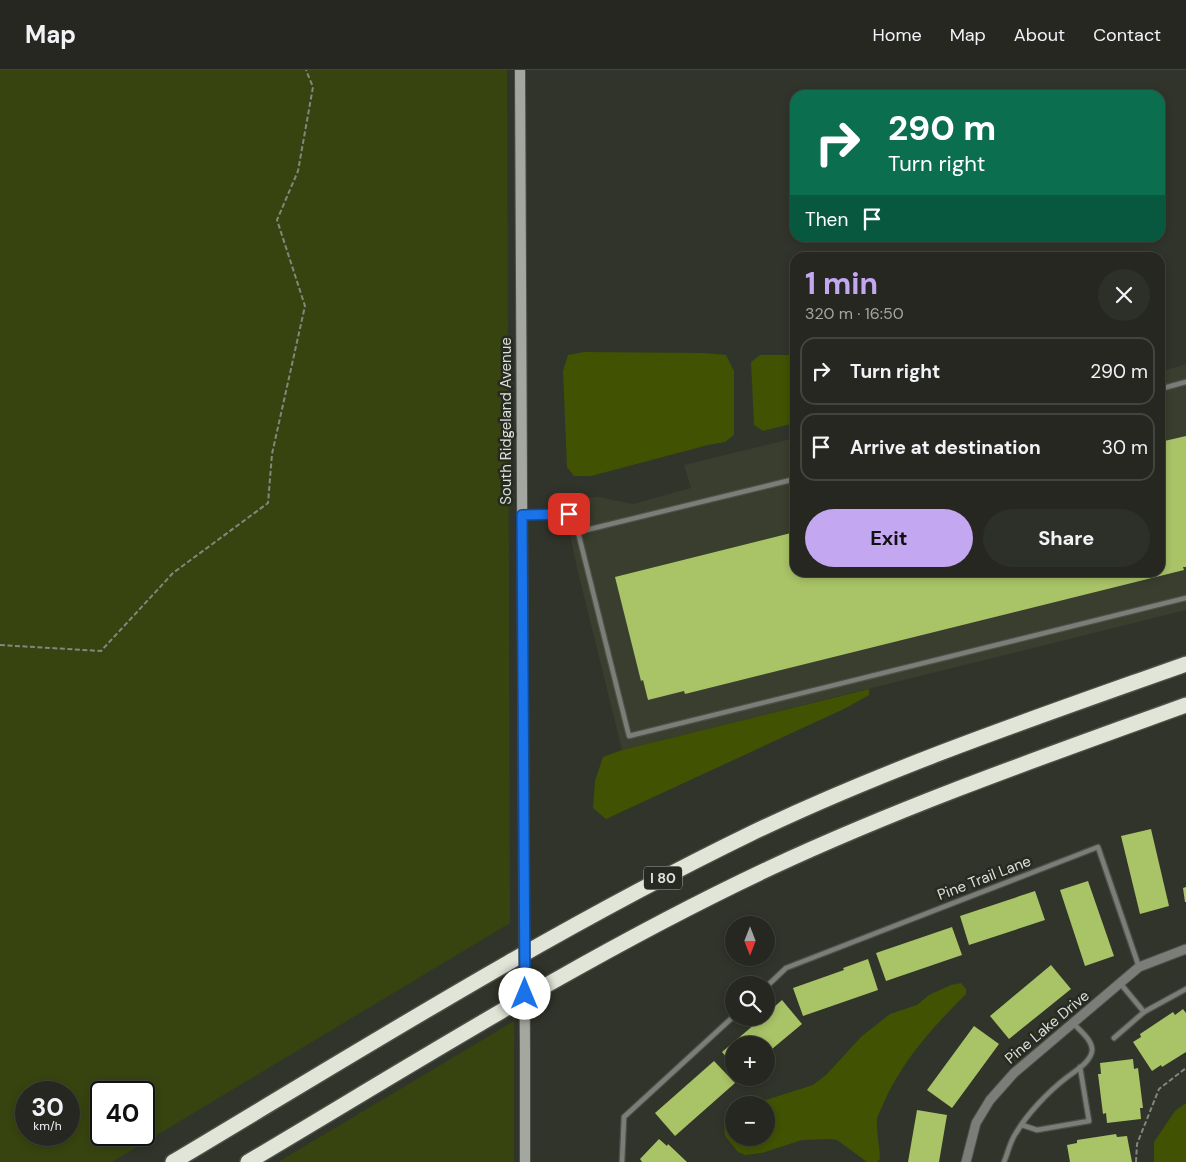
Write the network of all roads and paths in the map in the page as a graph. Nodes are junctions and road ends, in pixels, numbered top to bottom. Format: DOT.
graph roads {
  1 [pos="306,70"];
  2 [pos="520,70"];
  3 [pos="1186,382"];
  4 [pos="1165,388"];
  5 [pos="790,480"];
  6 [pos="522,515"];
  7 [pos="578,532"];
  8 [pos="1186,598"];
  9 [pos="0,645"];
  10 [pos="1186,664"];
  11 [pos="1186,706"];
  12 [pos="1186,949"];
  13 [pos="1139,967"];
  14 [pos="775,978"];
  15 [pos="1120,983"];
  16 [pos="1186,989"];
  17 [pos="1144,1012"];
  18 [pos="1073,1023"];
  19 [pos="725,1024"];
  20 [pos="1114,1038"];
  21 [pos="1080,1067"];
  22 [pos="1186,1068"];
  23 [pos="1022,1125"];
  24 [pos="174,1162"];
  25 [pos="248,1162"];
  26 [pos="525,1162"];
  27 [pos="622,1162"];
  28 [pos="966,1162"];
  29 [pos="1004,1162"];
  30 [pos="1136,1162"];
  1 -- 9 [label="path"];
  2 -- 6 [label="street, South Ridgeland Avenue"];
  3 -- 4 [label="lane"];
  5 -- 7 [label="lane"];
  6 -- 7 [label="lane"];
  6 -- 26 [label="street, South Ridgeland Avenue, bridge"];
  7 -- 8 [label="lane"];
  10 -- 24 [label="highway, I 80"];
  11 -- 25 [label="highway, I 80"];
  12 -- 13 [label="street, Pine Lake Drive"];
  13 -- 14 [label="lane, Pine Trail Lane"];
  13 -- 15 [label="street, Pine Lake Drive"];
  15 -- 17 [label="lane"];
  15 -- 18 [label="street, Pine Lake Drive"];
  16 -- 17 [label="lane"];
  17 -- 20 [label="lane"];
  18 -- 21 [label="lane"];
  18 -- 28 [label="street, Pine Lake Drive"];
  19 -- 27 [label="lane"];
  21 -- 23 [label="lane"];
  21 -- 23 [label="lane"];
  22 -- 30 [label="path"];
  23 -- 29 [label="lane"];
}
